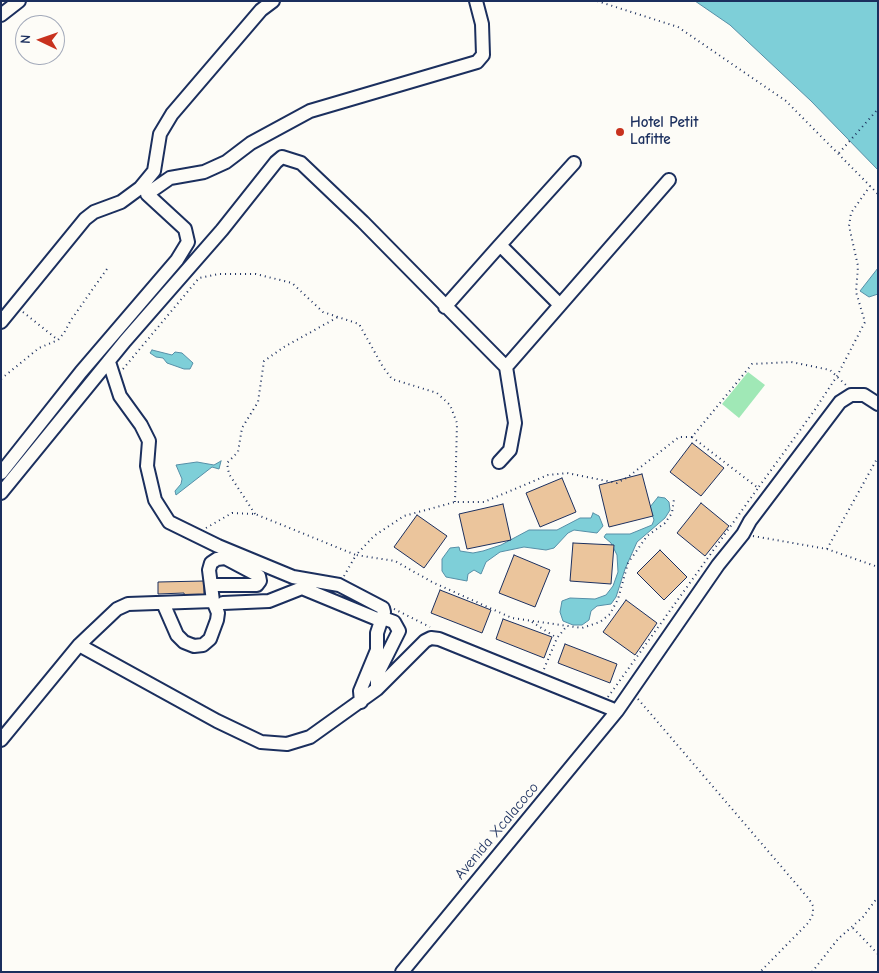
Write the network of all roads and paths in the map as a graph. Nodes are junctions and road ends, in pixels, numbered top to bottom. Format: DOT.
graph roads {
  1 [pos="19,1"];
  2 [pos="273,1"];
  3 [pos="476,1"];
  4 [pos="597,1"];
  5 [pos="1,15"];
  6 [pos="878,109"];
  7 [pos="839,153"];
  8 [pos="574,162"];
  9 [pos="669,180"];
  10 [pos="870,186"];
  11 [pos="144,190"];
  12 [pos="878,194"];
  13 [pos="500,245"];
  14 [pos="109,266"];
  15 [pos="15,305"];
  16 [pos="560,305"];
  17 [pos="445,307"];
  18 [pos="338,317"];
  19 [pos="1,322"];
  20 [pos="58,340"];
  21 [pos="109,362"];
  22 [pos="506,367"];
  23 [pos="121,374"];
  24 [pos="837,376"];
  25 [pos="1,379"];
  26 [pos="851,395"];
  27 [pos="878,404"];
  28 [pos="692,437"];
  29 [pos="878,457"];
  30 [pos="500,462"];
  31 [pos="1,473"];
  32 [pos="758,488"];
  33 [pos="1,493"];
  34 [pos="674,498"];
  35 [pos="455,502"];
  36 [pos="255,514"];
  37 [pos="204,529"];
  38 [pos="743,534"];
  39 [pos="827,549"];
  40 [pos="356,555"];
  41 [pos="878,568"];
  42 [pos="260,581"];
  43 [pos="340,582"];
  44 [pos="211,584"];
  45 [pos="269,601"];
  46 [pos="163,602"];
  47 [pos="218,602"];
  48 [pos="384,620"];
  49 [pos="531,621"];
  50 [pos="566,627"];
  51 [pos="435,629"];
  52 [pos="557,638"];
  53 [pos="79,646"];
  54 [pos="542,673"];
  55 [pos="377,689"];
  56 [pos="632,691"];
  57 [pos="606,698"];
  58 [pos="361,702"];
  59 [pos="617,711"];
  60 [pos="1,740"];
  61 [pos="878,897"];
  62 [pos="853,928"];
  63 [pos="878,949"];
  64 [pos="877,953"];
  65 [pos="402,972"];
  66 [pos="760,972"];
  67 [pos="812,972"];
  1 -- 5 [label="street"];
  2 -- 11 [label="street"];
  3 -- 11 [label="street"];
  4 -- 7 [label="path"];
  6 -- 7 [label="path"];
  7 -- 10 [label="path"];
  8 -- 13 [label="street"];
  9 -- 16 [label="street"];
  10 -- 12 [label="path"];
  10 -- 24 [label="path"];
  11 -- 15 [label="street"];
  11 -- 31 [label="street"];
  13 -- 16 [label="street"];
  13 -- 17 [label="street"];
  14 -- 20 [label="path"];
  15 -- 19 [label="street"];
  15 -- 20 [label="path"];
  16 -- 22 [label="street"];
  17 -- 21 [label="street"];
  17 -- 22 [label="street"];
  18 -- 23 [label="path"];
  18 -- 35 [label="path"];
  18 -- 36 [label="path"];
  20 -- 25 [label="path"];
  21 -- 33 [label="street"];
  21 -- 48 [label="street"];
  22 -- 30 [label="street"];
  24 -- 26 [label="path"];
  24 -- 28 [label="path"];
  24 -- 32 [label="path"];
  26 -- 27 [label="street"];
  26 -- 38 [label="street, Avenida Xcalacoco"];
  28 -- 32 [label="path"];
  28 -- 35 [label="path"];
  29 -- 39 [label="path"];
  32 -- 57 [label="path"];
  34 -- 50 [label="path"];
  35 -- 40 [label="path"];
  36 -- 37 [label="path"];
  36 -- 40 [label="path"];
  38 -- 39 [label="path"];
  38 -- 56 [label="street, Avenida Xcalacoco"];
  39 -- 41 [label="path"];
  40 -- 43 [label="path"];
  40 -- 49 [label="path"];
  42 -- 44 [label="street"];
  42 -- 44 [label="street"];
  42 -- 45 [label="street"];
  44 -- 47 [label="street"];
  45 -- 47 [label="street"];
  45 -- 48 [label="street"];
  46 -- 47 [label="street"];
  46 -- 47 [label="street"];
  46 -- 53 [label="street"];
  48 -- 51 [label="path"];
  48 -- 55 [label="street"];
  48 -- 58 [label="street"];
  49 -- 50 [label="path"];
  49 -- 52 [label="path"];
  50 -- 52 [label="path"];
  52 -- 54 [label="path"];
  53 -- 58 [label="street"];
  53 -- 60 [label="street"];
  55 -- 58 [label="street"];
  55 -- 59 [label="street"];
  56 -- 59 [label="street, Avenida Xcalacoco"];
  56 -- 66 [label="path"];
  59 -- 65 [label="street, Avenida Xcalacoco"];
  61 -- 62 [label="path"];
  62 -- 64 [label="path"];
  62 -- 67 [label="path"];
  63 -- 64 [label="path"];
}
